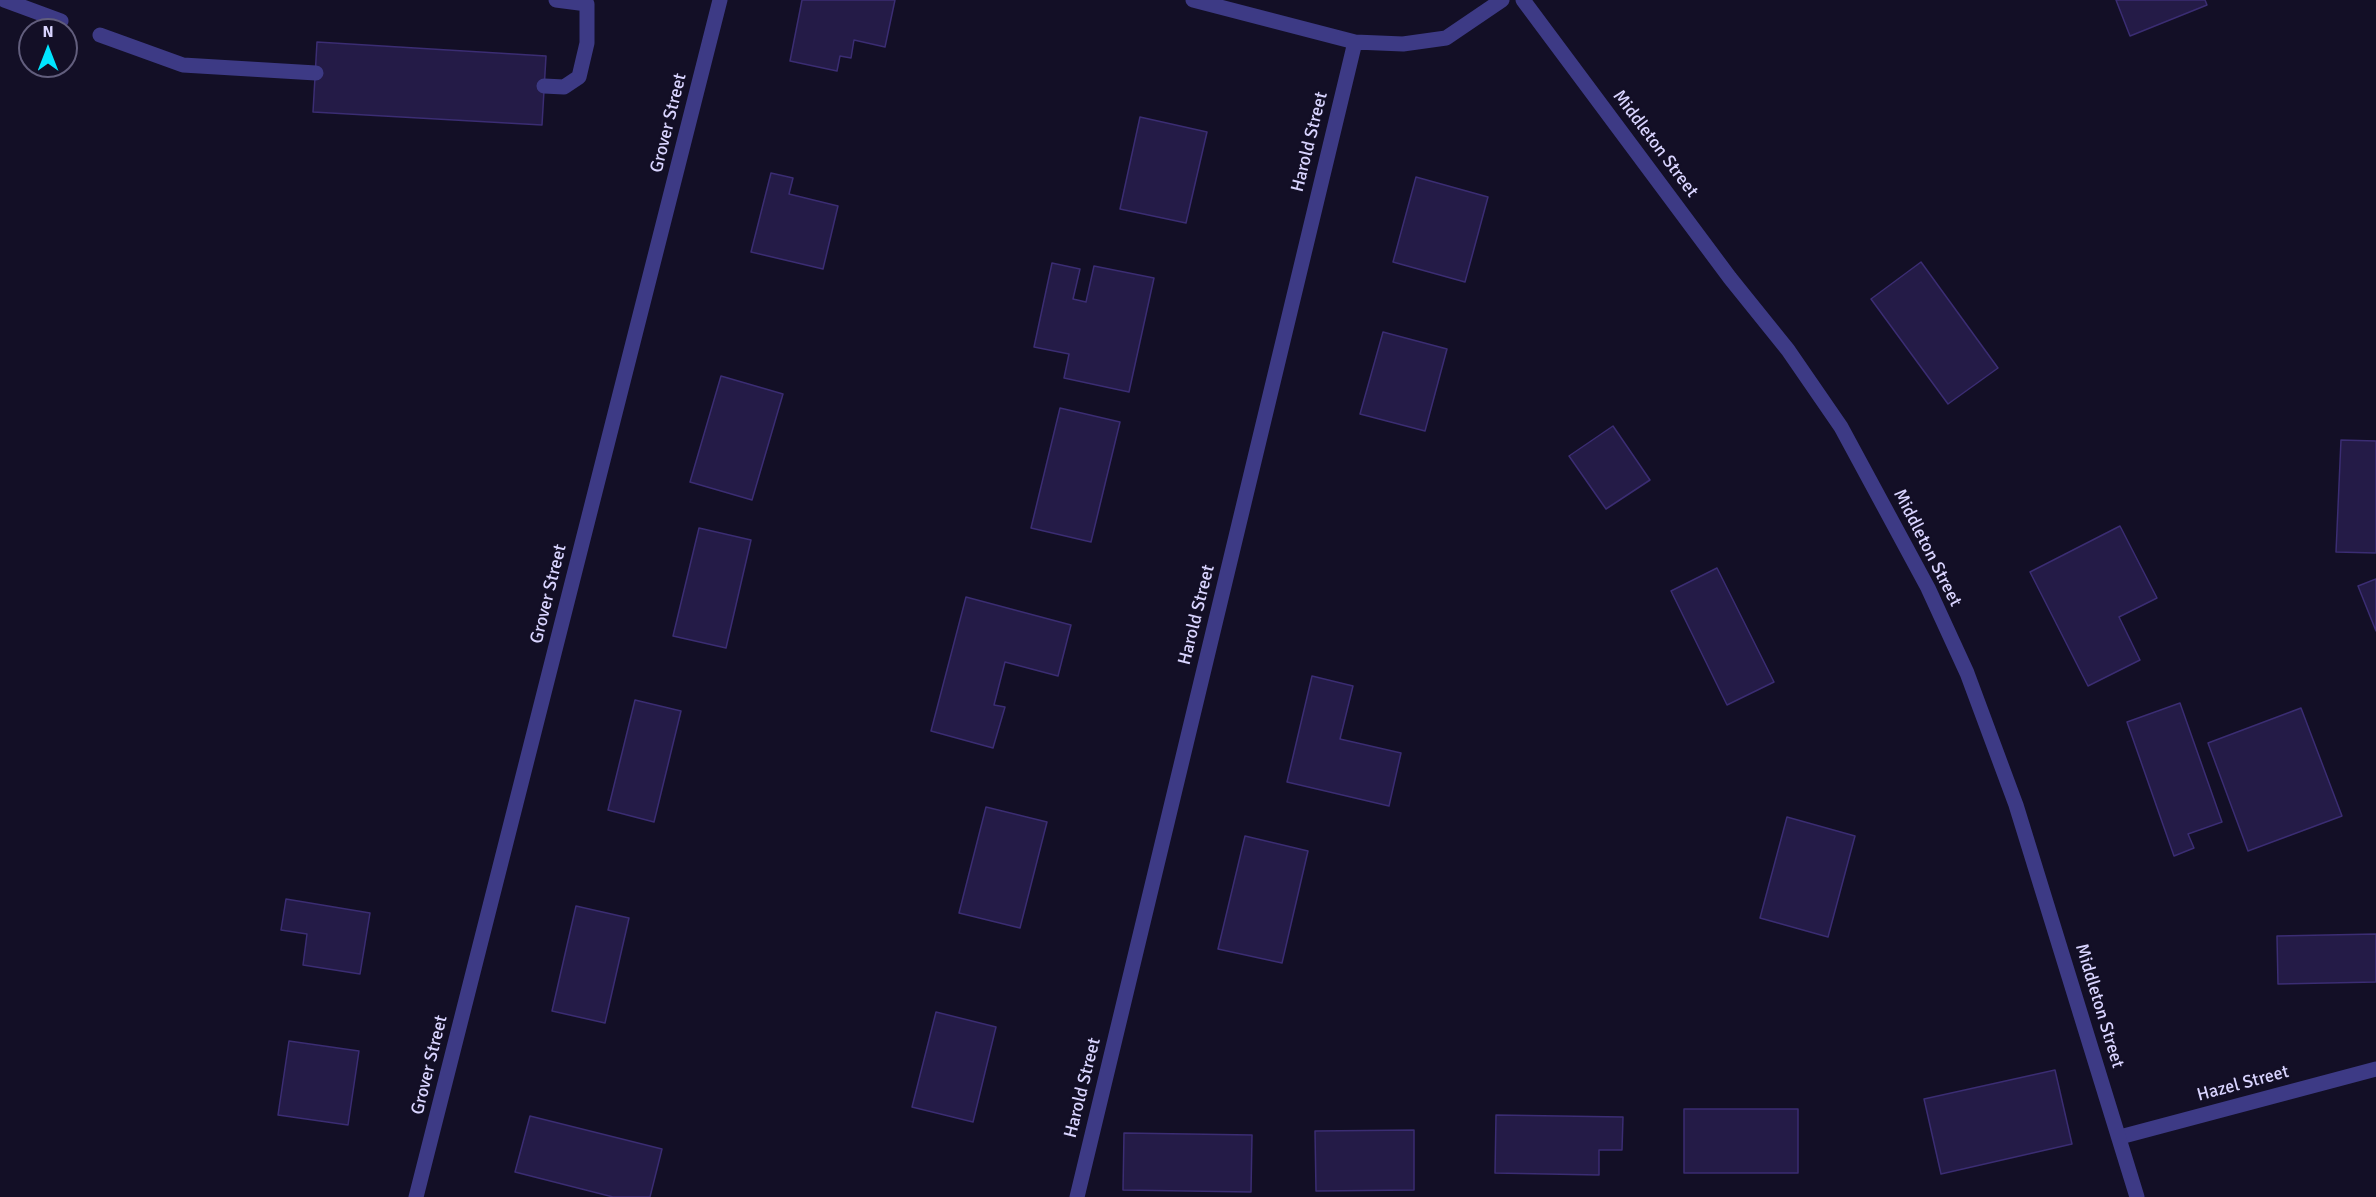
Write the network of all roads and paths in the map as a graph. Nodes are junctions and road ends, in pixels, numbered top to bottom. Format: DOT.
graph roads {
  1 [pos="4,0"];
  2 [pos="556,0"];
  3 [pos="720,0"];
  4 [pos="1193,0"];
  5 [pos="1502,0"];
  6 [pos="1523,0"];
  7 [pos="54,18"];
  8 [pos="100,35"];
  9 [pos="1354,42"];
  10 [pos="316,73"];
  11 [pos="544,86"];
  12 [pos="2376,1069"];
  13 [pos="2120,1137"];
  14 [pos="416,1197"];
  15 [pos="1077,1197"];
  16 [pos="2137,1197"];
  1 -- 7 [label="street"];
  2 -- 11 [label="street"];
  3 -- 14 [label="street, Grover Street"];
  4 -- 9 [label="street"];
  5 -- 9 [label="street"];
  6 -- 13 [label="street, Middleton Street"];
  8 -- 10 [label="street"];
  9 -- 15 [label="street, Harold Street"];
  12 -- 13 [label="street, Hazel Street"];
  13 -- 16 [label="street, Middleton Street"];
}
